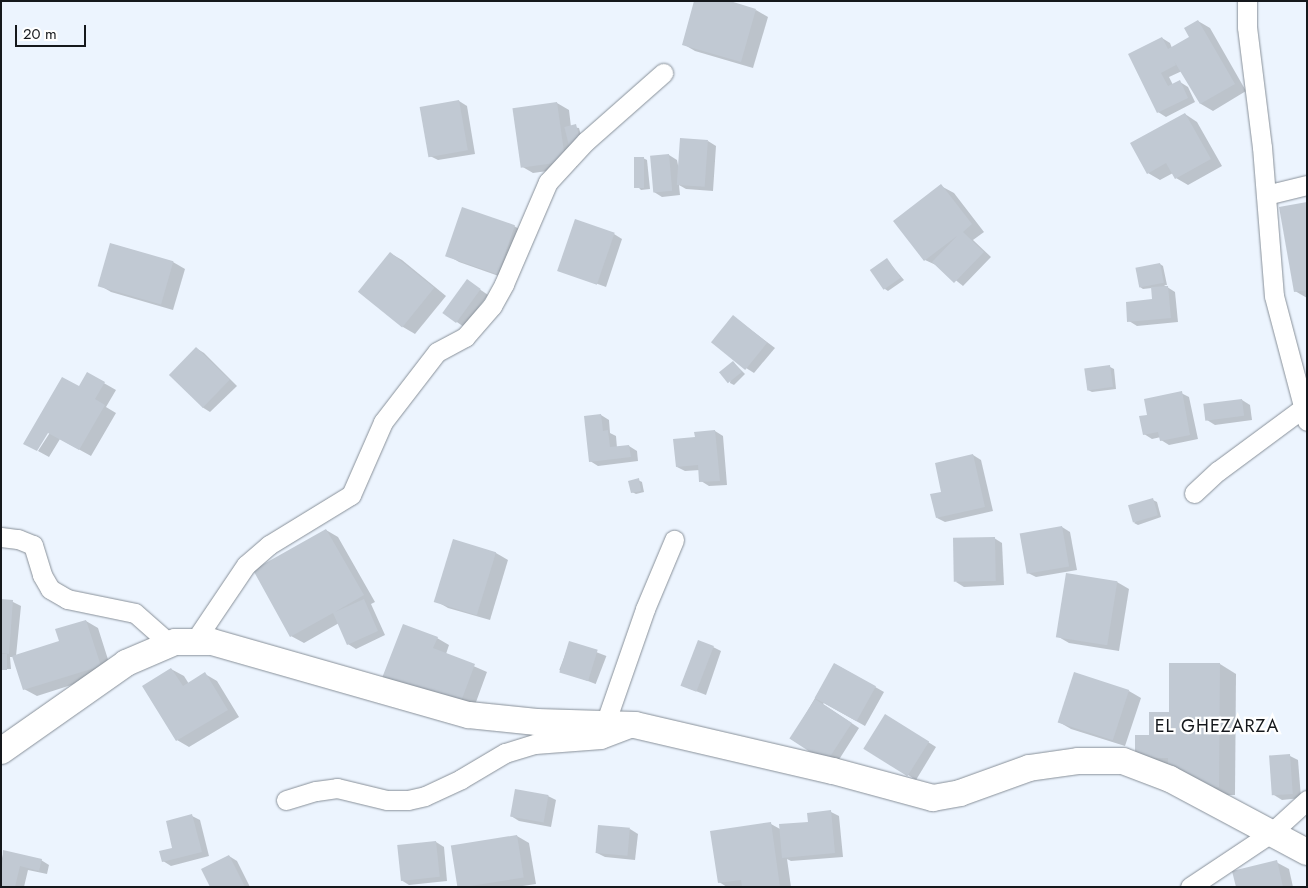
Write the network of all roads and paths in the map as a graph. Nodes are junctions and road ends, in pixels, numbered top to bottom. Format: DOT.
graph roads {
  1 [pos="1247,1"];
  2 [pos="663,73"];
  3 [pos="1307,185"];
  4 [pos="1266,196"];
  5 [pos="1305,414"];
  6 [pos="1194,493"];
  7 [pos="1,536"];
  8 [pos="674,540"];
  9 [pos="182,643"];
  10 [pos="605,724"];
  11 [pos="635,726"];
  12 [pos="1,751"];
  13 [pos="286,800"];
  14 [pos="1307,800"];
  15 [pos="1271,833"];
  16 [pos="1307,852"];
  17 [pos="1190,887"];
  1 -- 4 [label="street"];
  2 -- 9 [label="street"];
  3 -- 4 [label="street"];
  4 -- 5 [label="street"];
  5 -- 6 [label="street"];
  7 -- 9 [label="street"];
  8 -- 10 [label="street"];
  9 -- 10 [label="street"];
  9 -- 12 [label="street"];
  10 -- 11 [label="street"];
  11 -- 13 [label="street"];
  11 -- 15 [label="street"];
  14 -- 15 [label="street"];
  15 -- 16 [label="street"];
  15 -- 17 [label="street"];
}
